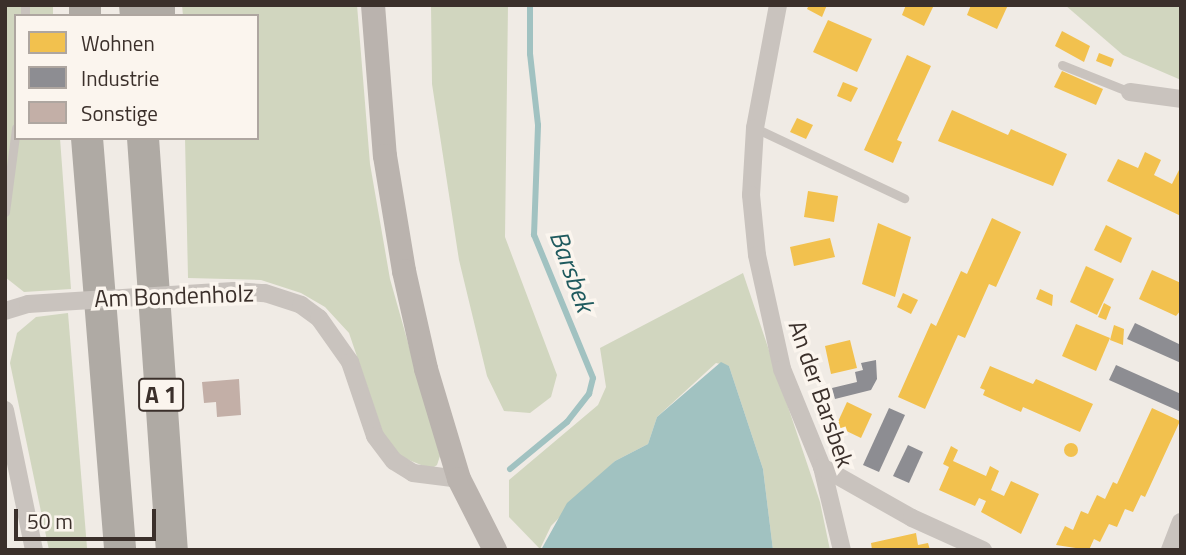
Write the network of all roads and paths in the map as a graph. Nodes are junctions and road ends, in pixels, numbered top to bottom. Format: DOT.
graph roads {
  1 [pos="373,5"];
  2 [pos="778,5"];
  3 [pos="1062,65"];
  4 [pos="1130,92"];
  5 [pos="1181,99"];
  6 [pos="755,128"];
  7 [pos="14,140"];
  8 [pos="87,140"];
  9 [pos="144,140"];
  10 [pos="154,140"];
  11 [pos="904,198"];
  12 [pos="5,212"];
  13 [pos="150,241"];
  14 [pos="5,312"];
  15 [pos="5,410"];
  16 [pos="822,467"];
  17 [pos="459,479"];
  18 [pos="1181,522"];
  19 [pos="34,550"];
  20 [pos="120,550"];
  21 [pos="172,550"];
  22 [pos="495,550"];
  23 [pos="842,550"];
  24 [pos="983,550"];
  25 [pos="1170,550"];
  1 -- 17 [label="main road"];
  2 -- 6 [label="street, An der Barsbek"];
  3 -- 4 [label="lane"];
  4 -- 5 [label="street"];
  6 -- 11 [label="lane"];
  6 -- 16 [label="street, An der Barsbek"];
  7 -- 12 [label="lane"];
  8 -- 20 [label="highway, A 1"];
  9 -- 13 [label="highway, A 1"];
  10 -- 13 [label="highway"];
  13 -- 21 [label="highway, A 1"];
  14 -- 17 [label="street, Am Bondenholz, bridge"];
  15 -- 19 [label="street"];
  16 -- 23 [label="street, An der Barsbek"];
  16 -- 24 [label="street"];
  17 -- 22 [label="main road"];
  18 -- 25 [label="street"];
}
